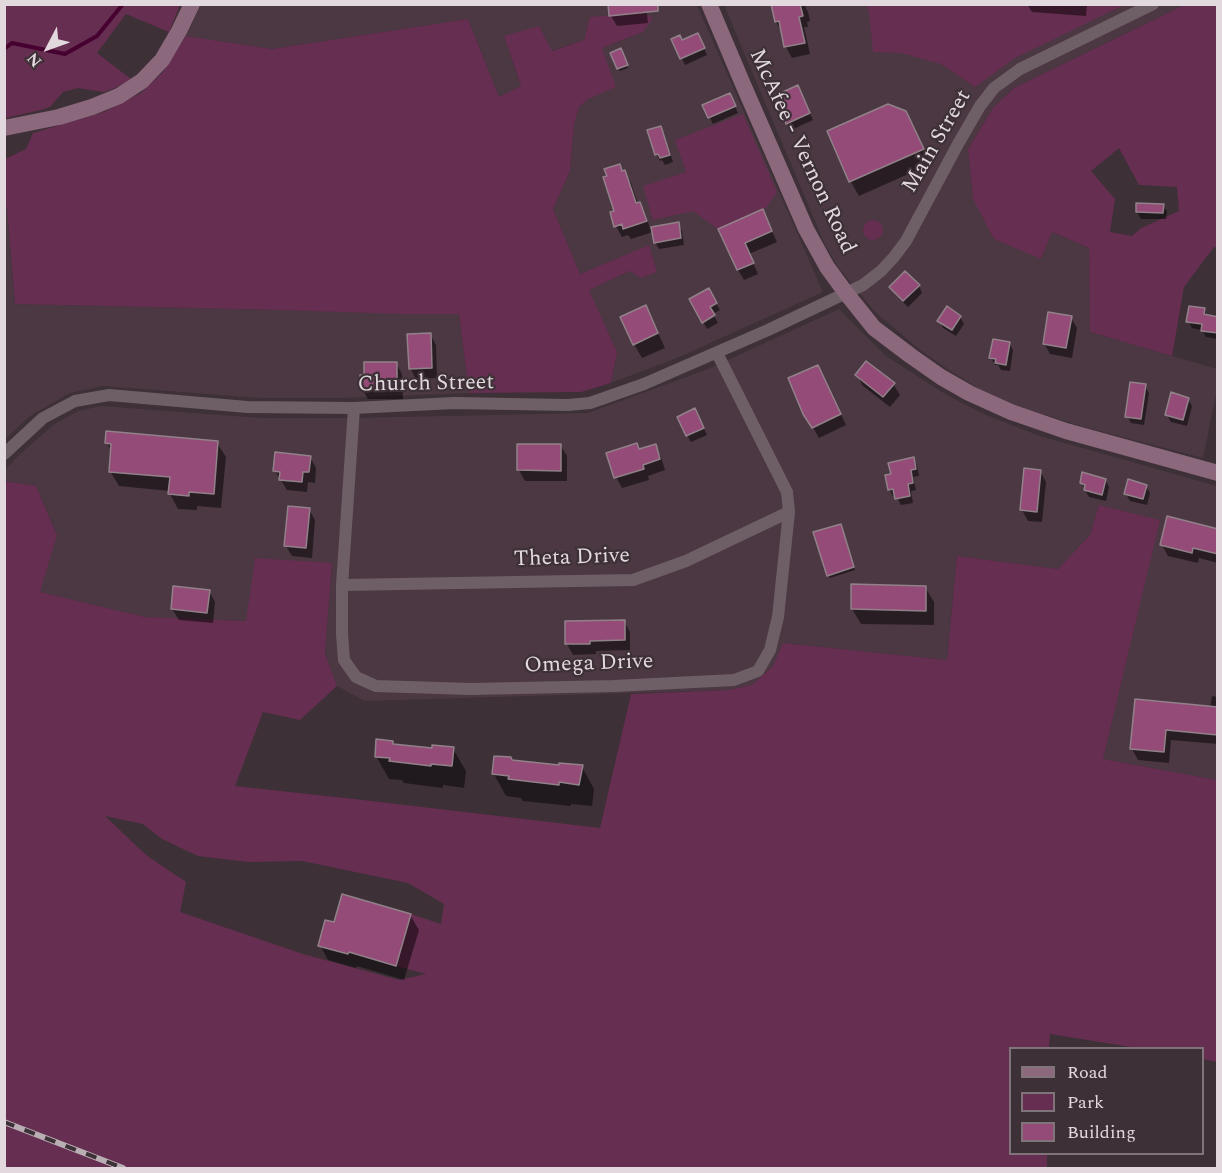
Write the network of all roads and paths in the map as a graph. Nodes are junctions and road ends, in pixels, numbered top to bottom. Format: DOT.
graph roads {
  1 [pos="192,4"];
  2 [pos="709,4"];
  3 [pos="1153,4"];
  4 [pos="4,128"];
  5 [pos="846,293"];
  6 [pos="717,353"];
  7 [pos="354,408"];
  8 [pos="4,454"];
  9 [pos="1218,473"];
  10 [pos="789,512"];
  11 [pos="342,585"];
  1 -- 4 [label="main road"];
  2 -- 5 [label="main road, McAfee - Vernon Road"];
  3 -- 5 [label="street, Main Street"];
  5 -- 6 [label="street, Church Street"];
  5 -- 9 [label="main road, McAfee - Vernon Road"];
  6 -- 7 [label="street, Church Street"];
  6 -- 10 [label="street, Omega Drive"];
  7 -- 8 [label="street, Church Street"];
  7 -- 11 [label="street, Omega Drive"];
  10 -- 11 [label="street, Theta Drive"];
  10 -- 11 [label="street, Omega Drive"];
}
